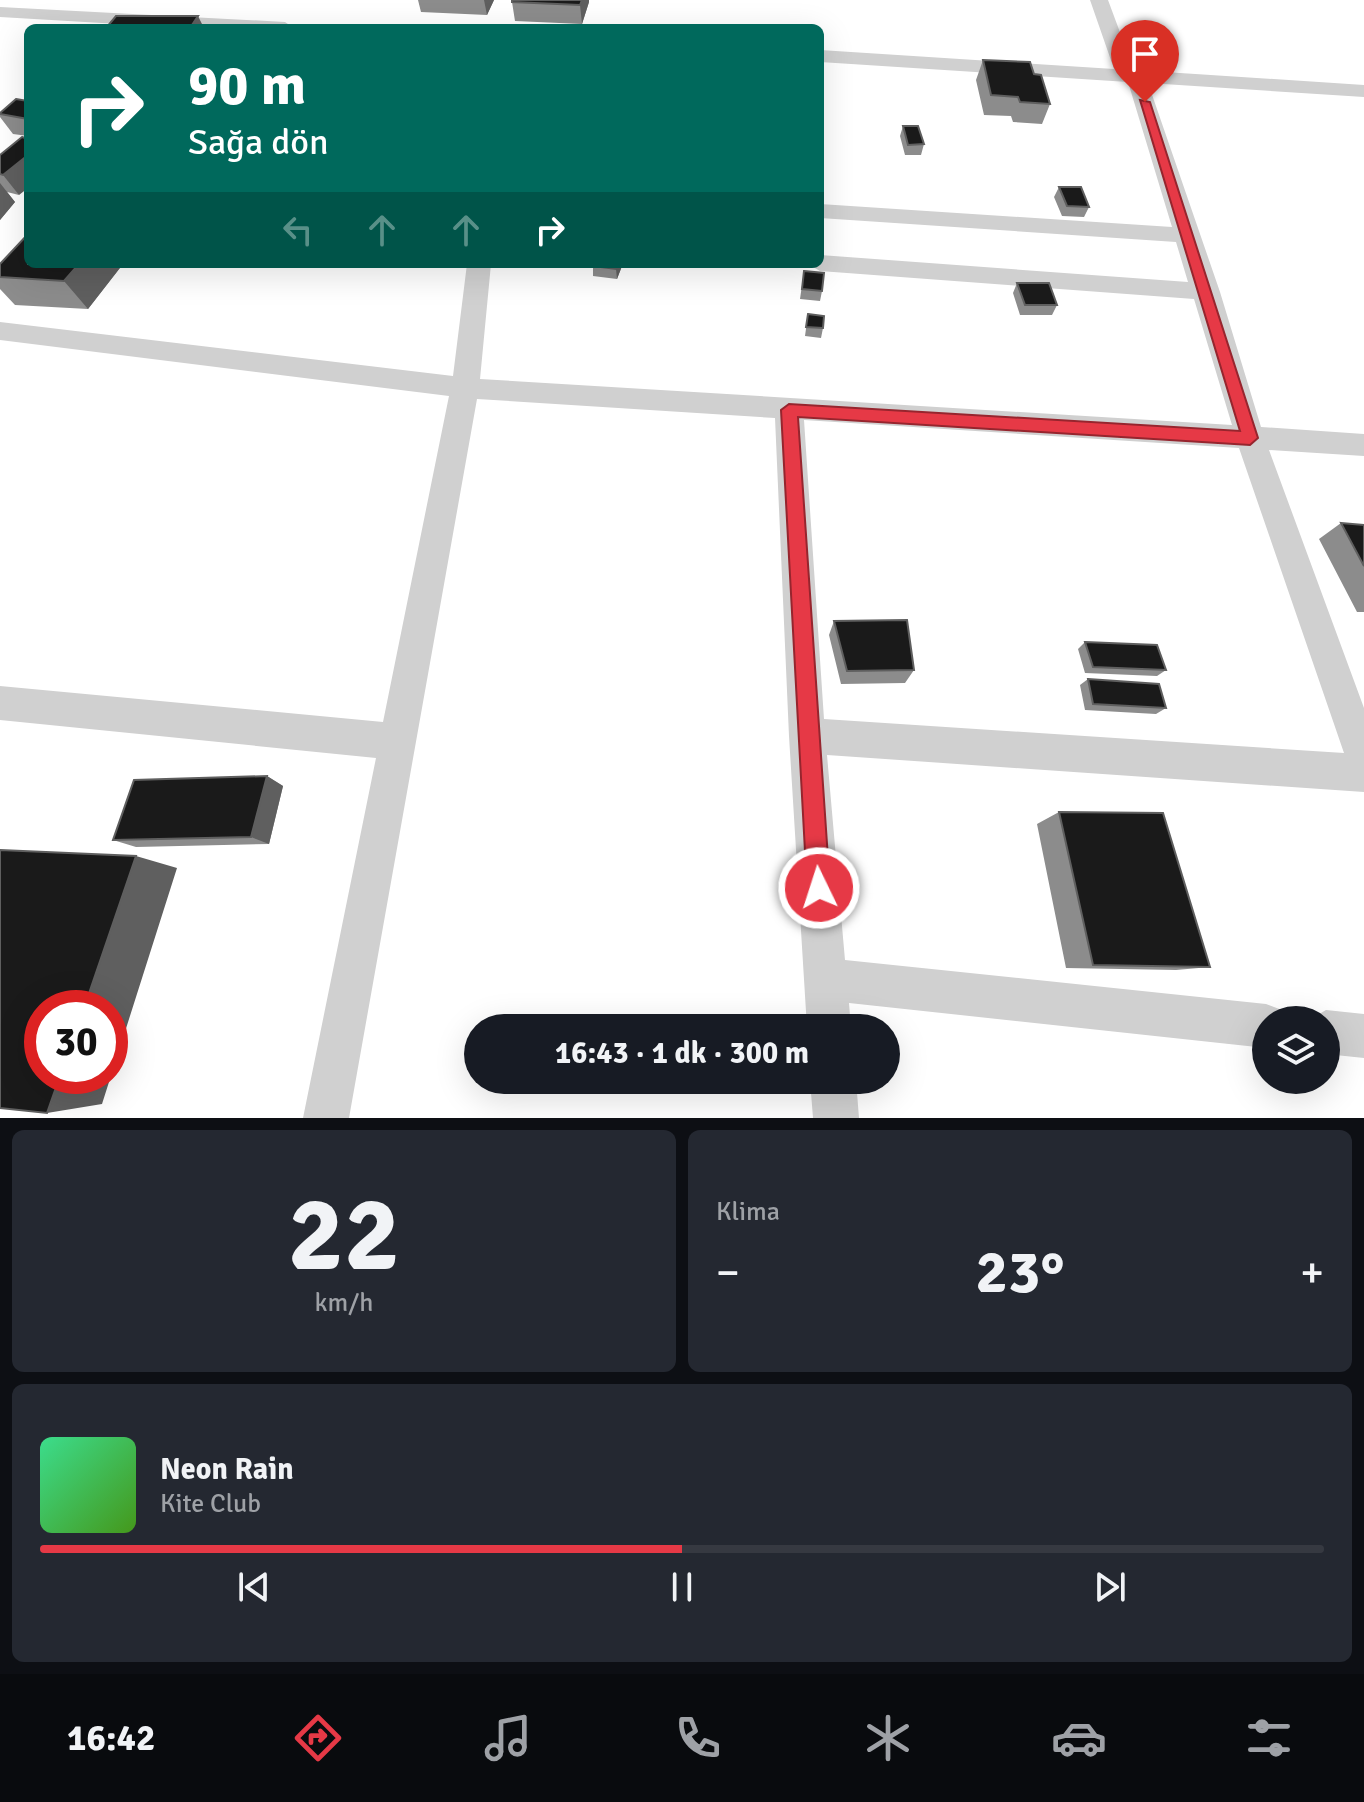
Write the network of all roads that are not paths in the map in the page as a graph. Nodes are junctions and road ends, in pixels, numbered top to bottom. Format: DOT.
graph roads {
  1 [pos="154,0"];
  2 [pos="1099,0"];
  3 [pos="0,12"];
  4 [pos="132,20"];
  5 [pos="185,24"];
  6 [pos="824,56"];
  7 [pos="1131,76"];
  8 [pos="1364,91"];
  9 [pos="824,211"];
  10 [pos="1186,235"];
  11 [pos="824,263"];
  12 [pos="479,268"];
  13 [pos="1207,292"];
  14 [pos="0,331"];
  15 [pos="465,388"];
  16 [pos="789,410"];
  17 [pos="1250,438"];
  18 [pos="1364,445"];
  19 [pos="0,703"];
  20 [pos="807,736"];
  21 [pos="400,742"];
  22 [pos="1364,758"];
  23 [pos="1364,773"];
  24 [pos="825,979"];
  25 [pos="828,1014"];
  26 [pos="1252,1025"];
  27 [pos="1340,1033"];
  28 [pos="1364,1036"];
  29 [pos="834,1094"];
  30 [pos="326,1118"];
  31 [pos="836,1118"];
  1 -- 4 [label="street"];
  2 -- 7 [label="street"];
  3 -- 4 [label="street"];
  4 -- 5 [label="street"];
  6 -- 7 [label="street"];
  7 -- 8 [label="street"];
  7 -- 10 [label="street"];
  9 -- 10 [label="street"];
  10 -- 13 [label="street"];
  11 -- 13 [label="street"];
  12 -- 15 [label="street"];
  13 -- 17 [label="street"];
  14 -- 15 [label="street"];
  15 -- 16 [label="street"];
  15 -- 21 [label="street"];
  16 -- 17 [label="street"];
  16 -- 20 [label="street"];
  17 -- 18 [label="street"];
  17 -- 22 [label="street"];
  19 -- 21 [label="street"];
  20 -- 23 [label="street"];
  20 -- 24 [label="street"];
  21 -- 30 [label="street"];
  24 -- 25 [label="street"];
  24 -- 26 [label="street"];
  27 -- 28 [label="street"];
  29 -- 31 [label="street"];
}
